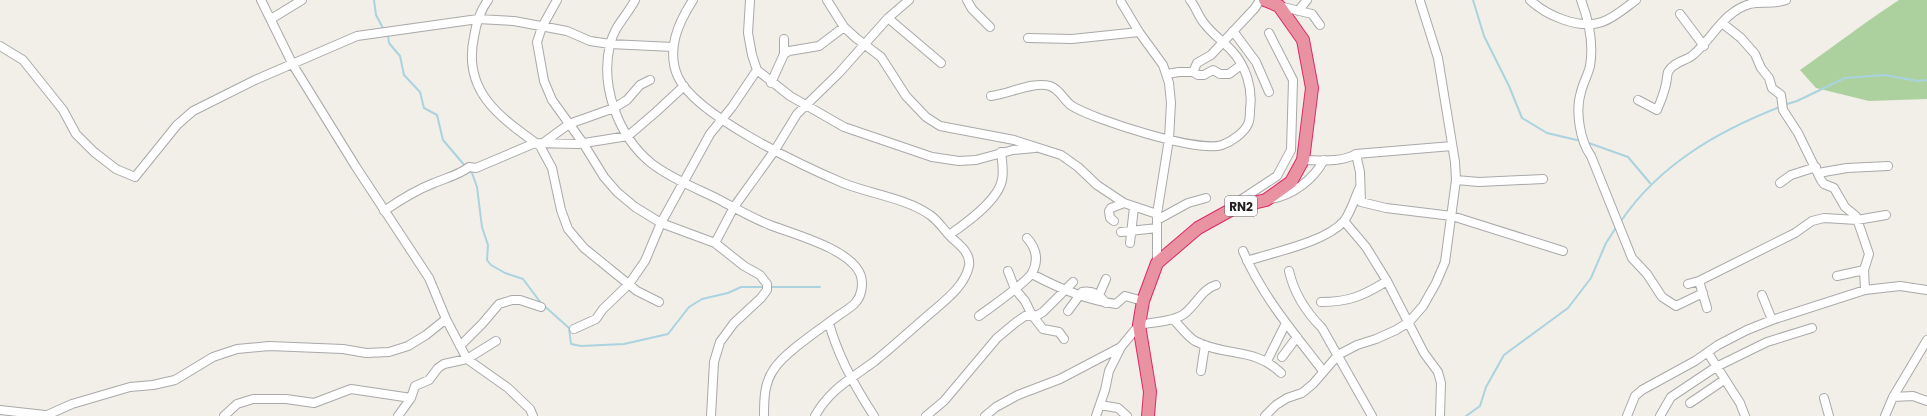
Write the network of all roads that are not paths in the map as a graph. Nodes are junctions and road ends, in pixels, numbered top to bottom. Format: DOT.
graph roads {
  1 [pos="261,0"];
  2 [pos="302,0"];
  3 [pos="488,0"];
  4 [pos="557,0"];
  5 [pos="635,0"];
  6 [pos="693,0"];
  7 [pos="750,0"];
  8 [pos="827,0"];
  9 [pos="909,0"];
  10 [pos="967,0"];
  11 [pos="1190,0"];
  12 [pos="1260,0"];
  13 [pos="1266,0"];
  14 [pos="1307,0"];
  15 [pos="1530,0"];
  16 [pos="1582,0"];
  17 [pos="1636,0"];
  18 [pos="1786,0"];
  19 [pos="1420,1"];
  20 [pos="1121,2"];
  21 [pos="1279,6"];
  22 [pos="1298,11"];
  23 [pos="1680,14"];
  24 [pos="888,18"];
  25 [pos="271,19"];
  26 [pos="478,19"];
  27 [pos="1722,23"];
  28 [pos="1320,25"];
  29 [pos="1590,25"];
  30 [pos="542,27"];
  31 [pos="844,27"];
  32 [pos="990,28"];
  33 [pos="1233,31"];
  34 [pos="1139,32"];
  35 [pos="1269,33"];
  36 [pos="1028,38"];
  37 [pos="784,39"];
  38 [pos="1222,42"];
  39 [pos="610,44"];
  40 [pos="864,44"];
  41 [pos="0,46"];
  42 [pos="673,46"];
  43 [pos="1704,46"];
  44 [pos="784,54"];
  45 [pos="940,63"];
  46 [pos="293,65"];
  47 [pos="1241,65"];
  48 [pos="757,70"];
  49 [pos="1193,72"];
  50 [pos="1167,74"];
  51 [pos="650,80"];
  52 [pos="771,83"];
  53 [pos="684,86"];
  54 [pos="1269,92"];
  55 [pos="991,96"];
  56 [pos="1638,100"];
  57 [pos="807,105"];
  58 [pos="614,108"];
  59 [pos="720,120"];
  60 [pos="569,124"];
  61 [pos="628,136"];
  62 [pos="1169,139"];
  63 [pos="539,143"];
  64 [pos="583,143"];
  65 [pos="1452,146"];
  66 [pos="1040,148"];
  67 [pos="775,150"];
  68 [pos="1001,152"];
  69 [pos="1356,154"];
  70 [pos="1303,160"];
  71 [pos="1324,160"];
  72 [pos="1888,166"];
  73 [pos="1817,170"];
  74 [pos="1543,179"];
  75 [pos="1456,180"];
  76 [pos="682,182"];
  77 [pos="1780,183"];
  78 [pos="1361,185"];
  79 [pos="1206,198"];
  80 [pos="1266,200"];
  81 [pos="1124,203"];
  82 [pos="734,207"];
  83 [pos="1134,207"];
  84 [pos="1236,207"];
  85 [pos="384,211"];
  86 [pos="1886,215"];
  87 [pos="1452,216"];
  88 [pos="1344,220"];
  89 [pos="1857,220"];
  90 [pos="1114,221"];
  91 [pos="1157,221"];
  92 [pos="661,223"];
  93 [pos="1132,230"];
  94 [pos="1122,232"];
  95 [pos="949,235"];
  96 [pos="1028,238"];
  97 [pos="715,243"];
  98 [pos="1130,243"];
  99 [pos="1243,251"];
  100 [pos="1563,251"];
  101 [pos="1247,261"];
  102 [pos="1157,263"];
  103 [pos="1864,270"];
  104 [pos="1008,271"];
  105 [pos="1289,271"];
  106 [pos="1032,274"];
  107 [pos="1837,276"];
  108 [pos="1106,279"];
  109 [pos="1387,281"];
  110 [pos="1073,282"];
  111 [pos="1700,282"];
  112 [pos="629,284"];
  113 [pos="1688,284"];
  114 [pos="1216,285"];
  115 [pos="1015,288"];
  116 [pos="1064,290"];
  117 [pos="1865,290"];
  118 [pos="1927,290"];
  119 [pos="1704,293"];
  120 [pos="1098,294"];
  121 [pos="1762,295"];
  122 [pos="1079,296"];
  123 [pos="1143,301"];
  124 [pos="659,302"];
  125 [pos="1321,302"];
  126 [pos="1106,303"];
  127 [pos="541,307"];
  128 [pos="1707,308"];
  129 [pos="1068,311"];
  130 [pos="1032,315"];
  131 [pos="979,316"];
  132 [pos="446,319"];
  133 [pos="1173,319"];
  134 [pos="1772,320"];
  135 [pos="1286,322"];
  136 [pos="1409,322"];
  137 [pos="829,323"];
  138 [pos="1139,325"];
  139 [pos="1812,328"];
  140 [pos="574,329"];
  141 [pos="1297,337"];
  142 [pos="1064,339"];
  143 [pos="1927,340"];
  144 [pos="496,341"];
  145 [pos="1205,345"];
  146 [pos="460,346"];
  147 [pos="1121,347"];
  148 [pos="1708,353"];
  149 [pos="1338,355"];
  150 [pos="1282,357"];
  151 [pos="467,358"];
  152 [pos="1267,361"];
  153 [pos="1716,366"];
  154 [pos="1201,371"];
  155 [pos="1323,371"];
  156 [pos="1281,373"];
  157 [pos="851,378"];
  158 [pos="1724,380"];
  159 [pos="1893,397"];
  160 [pos="411,398"];
  161 [pos="1824,398"];
  162 [pos="1927,401"];
  163 [pos="1690,403"];
  164 [pos="1100,405"];
  165 [pos="0,410"];
  166 [pos="45,416"];
  167 [pos="224,416"];
  168 [pos="398,416"];
  169 [pos="533,416"];
  170 [pos="711,416"];
  171 [pos="764,416"];
  172 [pos="815,416"];
  173 [pos="874,416"];
  174 [pos="926,416"];
  175 [pos="986,416"];
  176 [pos="1096,416"];
  177 [pos="1127,416"];
  178 [pos="1148,416"];
  179 [pos="1265,416"];
  180 [pos="1372,416"];
  181 [pos="1440,416"];
  182 [pos="1627,416"];
  183 [pos="1660,416"];
  184 [pos="1745,416"];
  185 [pos="1829,416"];
  186 [pos="1885,416"];
  1 -- 25 [label="street"];
  2 -- 25 [label="street"];
  3 -- 26 [label="street"];
  4 -- 30 [label="street"];
  5 -- 39 [label="street"];
  6 -- 42 [label="street"];
  7 -- 48 [label="street"];
  8 -- 31 [label="street"];
  9 -- 24 [label="street"];
  10 -- 32 [label="street"];
  11 -- 38 [label="street"];
  12 -- 33 [label="street"];
  13 -- 21 [label="highway"];
  14 -- 22 [label="street"];
  15 -- 29 [label="street"];
  16 -- 29 [label="street"];
  17 -- 29 [label="street"];
  18 -- 27 [label="street"];
  19 -- 65 [label="street"];
  20 -- 34 [label="street"];
  21 -- 22 [label="street"];
  21 -- 70 [label="highway, RN2"];
  22 -- 28 [label="street"];
  23 -- 43 [label="street"];
  24 -- 40 [label="street"];
  24 -- 45 [label="street"];
  25 -- 46 [label="street"];
  26 -- 30 [label="street"];
  26 -- 46 [label="street"];
  26 -- 63 [label="street"];
  27 -- 43 [label="street"];
  27 -- 73 [label="street"];
  29 -- 119 [label="street"];
  30 -- 39 [label="street"];
  30 -- 60 [label="street"];
  31 -- 40 [label="street"];
  31 -- 44 [label="street"];
  33 -- 38 [label="street"];
  33 -- 54 [label="street"];
  34 -- 36 [label="street"];
  34 -- 50 [label="street"];
  35 -- 84 [label="street"];
  37 -- 44 [label="street"];
  38 -- 47 [label="street"];
  38 -- 49 [label="street"];
  39 -- 42 [label="street"];
  39 -- 58 [label="street"];
  40 -- 57 [label="street"];
  40 -- 66 [label="street"];
  41 -- 46 [label="street"];
  42 -- 53 [label="street"];
  43 -- 56 [label="street"];
  44 -- 52 [label="street"];
  46 -- 85 [label="street"];
  47 -- 49 [label="street"];
  47 -- 62 [label="street"];
  48 -- 52 [label="street"];
  48 -- 59 [label="street"];
  49 -- 50 [label="street"];
  50 -- 62 [label="street"];
  51 -- 58 [label="street"];
  52 -- 57 [label="street"];
  53 -- 59 [label="street"];
  53 -- 61 [label="street"];
  55 -- 62 [label="street"];
  57 -- 67 [label="street"];
  57 -- 68 [label="street"];
  58 -- 60 [label="street"];
  58 -- 61 [label="street"];
  59 -- 67 [label="street"];
  59 -- 76 [label="street"];
  60 -- 63 [label="street"];
  60 -- 64 [label="street"];
  61 -- 64 [label="street"];
  61 -- 76 [label="street"];
  62 -- 91 [label="street"];
  63 -- 64 [label="street"];
  63 -- 85 [label="street"];
  63 -- 112 [label="street"];
  64 -- 92 [label="street"];
  65 -- 69 [label="street"];
  65 -- 75 [label="street"];
  66 -- 68 [label="street"];
  66 -- 81 [label="street"];
  67 -- 82 [label="street"];
  67 -- 95 [label="street"];
  68 -- 95 [label="street"];
  69 -- 71 [label="street"];
  69 -- 78 [label="street"];
  70 -- 71 [label="street"];
  70 -- 80 [label="highway, RN2"];
  71 -- 80 [label="street"];
  72 -- 73 [label="street"];
  73 -- 77 [label="street"];
  73 -- 89 [label="street"];
  74 -- 75 [label="street"];
  75 -- 87 [label="street"];
  76 -- 82 [label="street"];
  76 -- 92 [label="street"];
  78 -- 87 [label="street"];
  78 -- 88 [label="street"];
  79 -- 91 [label="street"];
  80 -- 84 [label="highway, RN2"];
  81 -- 83 [label="street"];
  81 -- 90 [label="street"];
  82 -- 97 [label="street"];
  82 -- 137 [label="street"];
  83 -- 91 [label="street"];
  83 -- 93 [label="street"];
  84 -- 102 [label="highway, RN2"];
  85 -- 132 [label="street"];
  86 -- 89 [label="street"];
  87 -- 100 [label="street"];
  87 -- 136 [label="street"];
  88 -- 101 [label="street"];
  88 -- 109 [label="street"];
  89 -- 103 [label="street"];
  89 -- 111 [label="street"];
  91 -- 93 [label="street"];
  91 -- 102 [label="street"];
  92 -- 97 [label="street"];
  92 -- 112 [label="street"];
  93 -- 94 [label="street"];
  93 -- 98 [label="street"];
  95 -- 157 [label="street"];
  96 -- 106 [label="street"];
  97 -- 170 [label="street"];
  99 -- 101 [label="street"];
  101 -- 135 [label="street"];
  102 -- 123 [label="highway, RN2"];
  103 -- 107 [label="street"];
  103 -- 117 [label="street"];
  104 -- 115 [label="street"];
  105 -- 149 [label="street"];
  106 -- 115 [label="street"];
  106 -- 116 [label="street"];
  108 -- 120 [label="street"];
  109 -- 125 [label="street"];
  109 -- 136 [label="street"];
  110 -- 116 [label="street"];
  111 -- 113 [label="street"];
  111 -- 119 [label="street"];
  112 -- 124 [label="street"];
  112 -- 140 [label="street"];
  114 -- 133 [label="street"];
  115 -- 130 [label="street"];
  115 -- 131 [label="street"];
  116 -- 122 [label="street"];
  116 -- 130 [label="street"];
  117 -- 118 [label="street"];
  117 -- 134 [label="street"];
  119 -- 128 [label="street"];
  120 -- 122 [label="street"];
  120 -- 126 [label="street"];
  121 -- 134 [label="street"];
  122 -- 126 [label="street"];
  122 -- 129 [label="street"];
  123 -- 126 [label="street"];
  123 -- 138 [label="highway, RN2"];
  127 -- 146 [label="street"];
  130 -- 142 [label="street"];
  130 -- 174 [label="street"];
  132 -- 146 [label="street"];
  132 -- 166 [label="street"];
  133 -- 138 [label="street"];
  133 -- 145 [label="street"];
  134 -- 148 [label="street"];
  135 -- 141 [label="street"];
  135 -- 152 [label="street"];
  136 -- 149 [label="street"];
  136 -- 181 [label="street"];
  137 -- 157 [label="street"];
  137 -- 171 [label="street"];
  138 -- 147 [label="street"];
  138 -- 178 [label="highway, RN2"];
  139 -- 153 [label="street"];
  141 -- 150 [label="street"];
  141 -- 155 [label="street"];
  143 -- 159 [label="street"];
  144 -- 151 [label="street"];
  145 -- 152 [label="street"];
  145 -- 154 [label="street"];
  146 -- 151 [label="street"];
  147 -- 164 [label="street"];
  147 -- 175 [label="street"];
  148 -- 153 [label="street"];
  148 -- 182 [label="street"];
  149 -- 155 [label="street"];
  149 -- 180 [label="street"];
  151 -- 160 [label="street"];
  151 -- 169 [label="street"];
  152 -- 156 [label="street"];
  153 -- 158 [label="street"];
  153 -- 183 [label="street"];
  155 -- 179 [label="street"];
  157 -- 172 [label="street"];
  157 -- 173 [label="street"];
  158 -- 163 [label="street"];
  158 -- 184 [label="street"];
  159 -- 162 [label="street"];
  159 -- 186 [label="street"];
  160 -- 167 [label="street"];
  160 -- 168 [label="street"];
  161 -- 185 [label="street"];
  164 -- 176 [label="street"];
  164 -- 177 [label="street"];
  165 -- 166 [label="street"];
}
